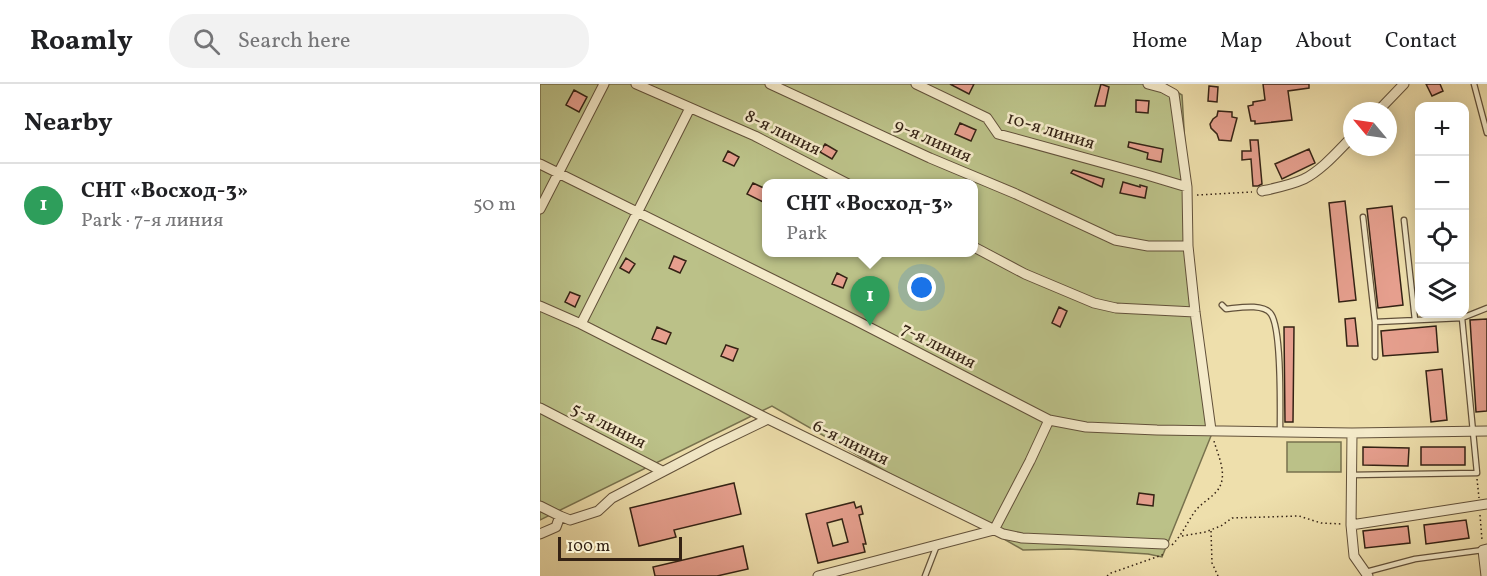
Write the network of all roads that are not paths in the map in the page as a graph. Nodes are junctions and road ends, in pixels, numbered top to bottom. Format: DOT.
graph roads {
  1 [pos="604,84"];
  2 [pos="636,84"];
  3 [pos="770,84"];
  4 [pos="916,84"];
  5 [pos="1148,84"];
  6 [pos="1404,84"];
  7 [pos="1474,84"];
  8 [pos="1387,102"];
  9 [pos="690,108"];
  10 [pos="1487,133"];
  11 [pos="1343,146"];
  12 [pos="540,164"];
  13 [pos="558,173"];
  14 [pos="840,179"];
  15 [pos="1189,191"];
  16 [pos="1262,191"];
  17 [pos="540,209"];
  18 [pos="637,212"];
  19 [pos="1363,217"];
  20 [pos="1404,220"];
  21 [pos="1188,246"];
  22 [pos="978,249"];
  23 [pos="1222,305"];
  24 [pos="540,306"];
  25 [pos="1487,308"];
  26 [pos="1195,312"];
  27 [pos="1469,315"];
  28 [pos="1462,318"];
  29 [pos="1415,320"];
  30 [pos="1376,322"];
  31 [pos="581,324"];
  32 [pos="1375,357"];
  33 [pos="540,408"];
  34 [pos="768,419"];
  35 [pos="1049,420"];
  36 [pos="1214,430"];
  37 [pos="1473,431"];
  38 [pos="1487,431"];
  39 [pos="1280,432"];
  40 [pos="1352,433"];
  41 [pos="662,471"];
  42 [pos="1351,475"];
  43 [pos="1487,504"];
  44 [pos="540,506"];
  45 [pos="560,516"];
  46 [pos="1351,525"];
  47 [pos="994,530"];
  48 [pos="540,534"];
  49 [pos="1164,544"];
  50 [pos="937,545"];
  51 [pos="1485,549"];
  52 [pos="1367,574"];
  53 [pos="818,576"];
  54 [pos="926,576"];
  55 [pos="1486,576"];
  1 -- 13 [label="street"];
  2 -- 9 [label="street, 8-я линия"];
  3 -- 21 [label="street, 9-я линия"];
  4 -- 15 [label="street, 10-я линия"];
  5 -- 15 [label="street"];
  6 -- 8 [label="street"];
  7 -- 10 [label="lane"];
  9 -- 14 [label="street, 8-я линия"];
  9 -- 18 [label="street"];
  11 -- 16 [label="street"];
  12 -- 13 [label="street, 7-я линия"];
  13 -- 17 [label="street"];
  13 -- 18 [label="street, 7-я линия"];
  15 -- 21 [label="street"];
  18 -- 31 [label="street"];
  18 -- 35 [label="street, 7-я линия"];
  19 -- 30 [label="lane"];
  20 -- 29 [label="lane"];
  21 -- 26 [label="street"];
  22 -- 26 [label="street"];
  23 -- 39 [label="lane"];
  24 -- 31 [label="street, 6-я линия"];
  25 -- 27 [label="lane"];
  26 -- 36 [label="street"];
  28 -- 29 [label="lane"];
  28 -- 37 [label="lane"];
  29 -- 30 [label="lane"];
  30 -- 32 [label="lane"];
  31 -- 34 [label="street, 6-я линия"];
  33 -- 41 [label="street, 5-я линия"];
  34 -- 41 [label="street"];
  34 -- 47 [label="street, 6-я линия"];
  35 -- 36 [label="street, 7-я линия"];
  35 -- 47 [label="street"];
  36 -- 39 [label="street, 7-я линия"];
  37 -- 38 [label="street, 7-я линия"];
  37 -- 40 [label="street, 7-я линия"];
  37 -- 42 [label="lane"];
  39 -- 40 [label="street, 7-я линия"];
  40 -- 42 [label="street"];
  41 -- 45 [label="street"];
  42 -- 46 [label="street"];
  43 -- 46 [label="street"];
  44 -- 45 [label="street"];
  45 -- 48 [label="street"];
  46 -- 52 [label="street"];
  47 -- 49 [label="street, 6-я линия"];
  47 -- 50 [label="street"];
  50 -- 53 [label="street"];
  50 -- 54 [label="lane"];
  51 -- 52 [label="lane"];
  51 -- 55 [label="street"];
}
